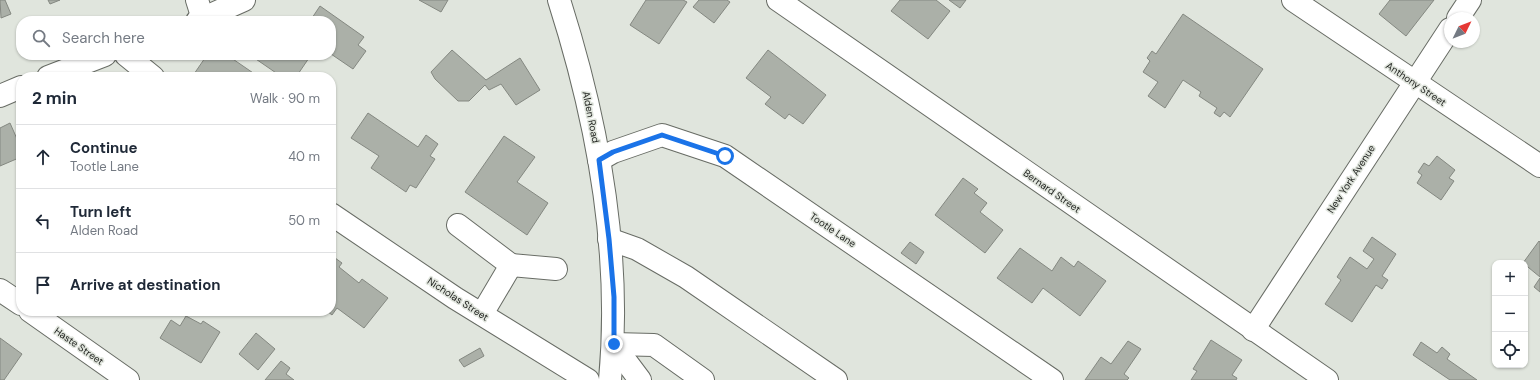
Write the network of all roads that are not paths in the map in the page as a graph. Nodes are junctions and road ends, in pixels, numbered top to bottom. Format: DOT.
graph roads {
  1 [pos="244,0"];
  2 [pos="559,0"];
  3 [pos="778,0"];
  4 [pos="1293,0"];
  5 [pos="1470,0"];
  6 [pos="1462,12"];
  7 [pos="199,13"];
  8 [pos="1444,38"];
  9 [pos="92,60"];
  10 [pos="132,60"];
  11 [pos="61,72"];
  12 [pos="147,72"];
  13 [pos="1414,82"];
  14 [pos="16,89"];
  15 [pos="0,96"];
  16 [pos="599,160"];
  17 [pos="1540,166"];
  18 [pos="336,217"];
  19 [pos="458,225"];
  20 [pos="609,239"];
  21 [pos="511,265"];
  22 [pos="556,269"];
  23 [pos="0,290"];
  24 [pos="16,301"];
  25 [pos="482,314"];
  26 [pos="37,316"];
  27 [pos="1253,330"];
  28 [pos="614,344"];
  29 [pos="128,380"];
  30 [pos="588,380"];
  31 [pos="610,380"];
  32 [pos="640,380"];
  33 [pos="703,380"];
  34 [pos="836,380"];
  35 [pos="1052,380"];
  36 [pos="1327,380"];
  1 -- 7 [label="street"];
  2 -- 16 [label="street, Alden Road"];
  3 -- 27 [label="street, Bernard Street"];
  4 -- 13 [label="street, Anthony Street"];
  5 -- 6 [label="street"];
  8 -- 13 [label="street, New York Avenue"];
  9 -- 11 [label="street"];
  10 -- 12 [label="street"];
  13 -- 17 [label="street, Anthony Street"];
  13 -- 27 [label="street, New York Avenue"];
  14 -- 15 [label="street"];
  16 -- 20 [label="street, Alden Road"];
  16 -- 35 [label="street, Tootle Lane"];
  18 -- 25 [label="street, Nicholas Street"];
  19 -- 21 [label="street"];
  20 -- 28 [label="street, Alden Road"];
  20 -- 34 [label="street"];
  21 -- 22 [label="street"];
  21 -- 25 [label="street"];
  23 -- 24 [label="street"];
  25 -- 30 [label="street, Nicholas Street"];
  26 -- 29 [label="street, Haste Street"];
  27 -- 36 [label="street, Bernard Street"];
  28 -- 31 [label="street, Alden Road"];
  28 -- 32 [label="street"];
  28 -- 33 [label="street"];
}
